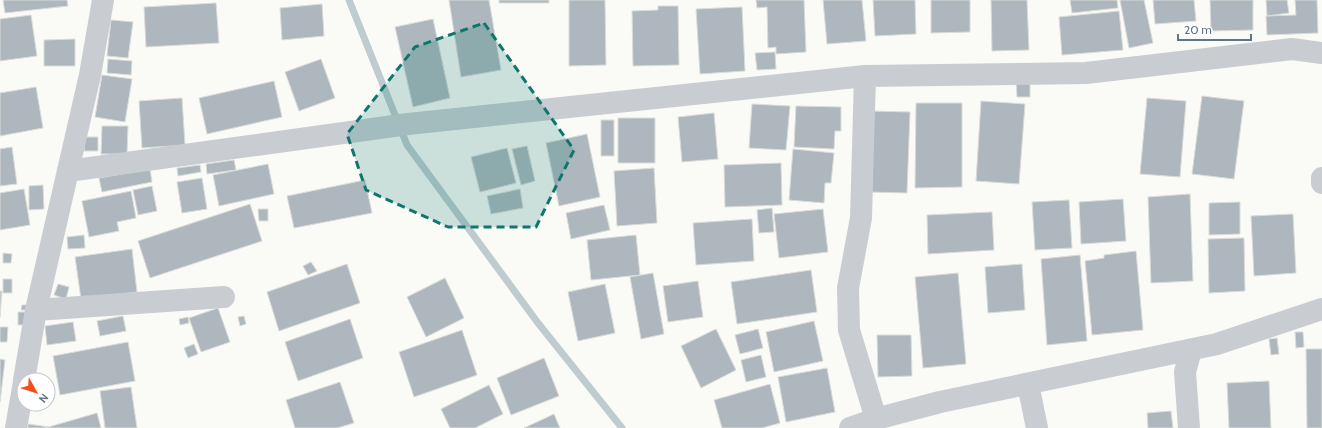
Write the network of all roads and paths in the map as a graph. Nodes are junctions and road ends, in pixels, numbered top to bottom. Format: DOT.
graph roads {
  1 [pos="104,0"];
  2 [pos="1322,53"];
  3 [pos="866,76"];
  4 [pos="68,171"];
  5 [pos="1322,178"];
  6 [pos="1322,183"];
  7 [pos="224,297"];
  8 [pos="1322,309"];
  9 [pos="36,310"];
  10 [pos="1191,350"];
  11 [pos="26,372"];
  12 [pos="1028,384"];
  13 [pos="19,412"];
  14 [pos="876,419"];
  15 [pos="16,428"];
  16 [pos="850,428"];
  17 [pos="1037,428"];
  18 [pos="1188,428"];
  1 -- 4 [label="street"];
  2 -- 3 [label="street"];
  3 -- 4 [label="street"];
  3 -- 14 [label="street"];
  4 -- 9 [label="street"];
  5 -- 6 [label="street"];
  7 -- 9 [label="street"];
  8 -- 10 [label="street"];
  9 -- 11 [label="street"];
  10 -- 12 [label="street"];
  10 -- 18 [label="street"];
  12 -- 14 [label="street"];
  12 -- 17 [label="street"];
  13 -- 15 [label="street"];
  14 -- 16 [label="street"];
}
